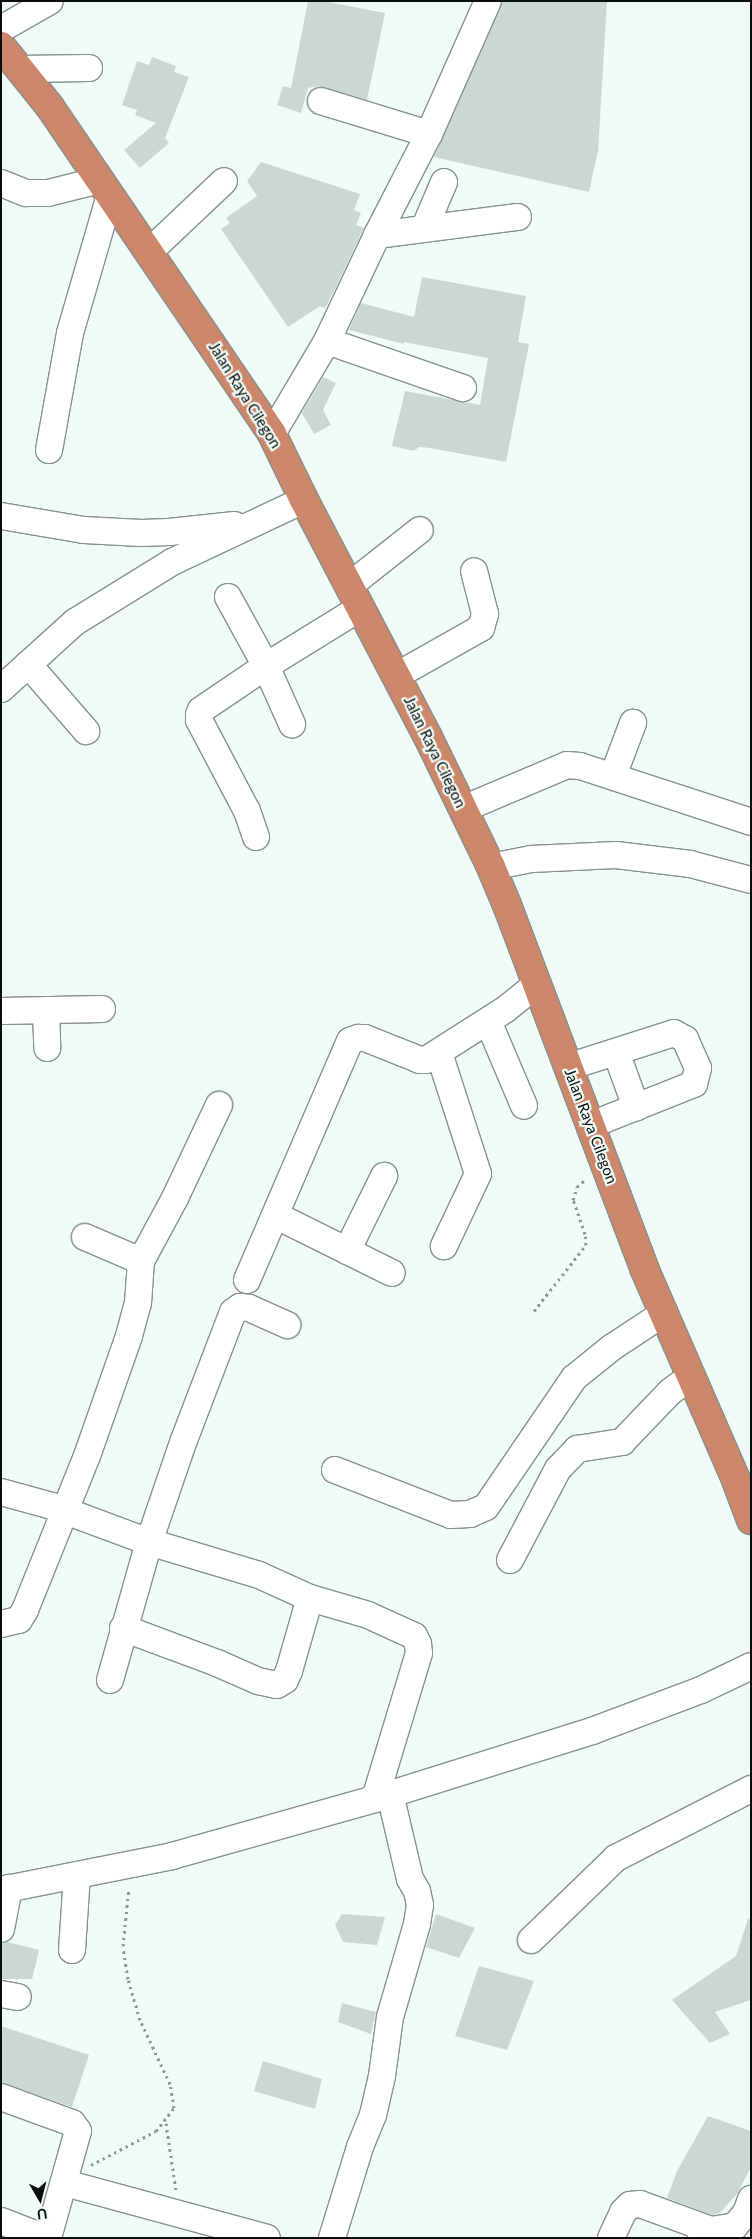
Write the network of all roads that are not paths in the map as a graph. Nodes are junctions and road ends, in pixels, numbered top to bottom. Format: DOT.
graph roads {
  1 [pos="50,1"];
  2 [pos="488,1"];
  3 [pos="1,29"];
  4 [pos="1,46"];
  5 [pos="89,68"];
  6 [pos="19,69"];
  7 [pos="321,101"];
  8 [pos="429,134"];
  9 [pos="224,180"];
  10 [pos="444,182"];
  11 [pos="1,184"];
  12 [pos="105,187"];
  13 [pos="518,217"];
  14 [pos="424,229"];
  15 [pos="377,235"];
  16 [pos="150,252"];
  17 [pos="327,341"];
  18 [pos="463,388"];
  19 [pos="272,434"];
  20 [pos="49,450"];
  21 [pos="304,500"];
  22 [pos="1,516"];
  23 [pos="260,521"];
  24 [pos="420,530"];
  25 [pos="474,571"];
  26 [pos="228,597"];
  27 [pos="355,597"];
  28 [pos="28,664"];
  29 [pos="266,666"];
  30 [pos="396,676"];
  31 [pos="1,689"];
  32 [pos="632,723"];
  33 [pos="292,724"];
  34 [pos="86,731"];
  35 [pos="613,776"];
  36 [pos="463,809"];
  37 [pos="751,822"];
  38 [pos="256,837"];
  39 [pos="491,867"];
  40 [pos="751,880"];
  41 [pos="537,984"];
  42 [pos="102,1009"];
  43 [pos="46,1010"];
  44 [pos="1,1011"];
  45 [pos="488,1021"];
  46 [pos="48,1048"];
  47 [pos="616,1052"];
  48 [pos="439,1053"];
  49 [pos="568,1067"];
  50 [pos="220,1105"];
  51 [pos="524,1106"];
  52 [pos="636,1107"];
  53 [pos="591,1125"];
  54 [pos="384,1176"];
  55 [pos="277,1216"];
  56 [pos="85,1237"];
  57 [pos="444,1246"];
  58 [pos="347,1251"];
  59 [pos="141,1260"];
  60 [pos="392,1273"];
  61 [pos="248,1280"];
  62 [pos="664,1313"];
  63 [pos="287,1325"];
  64 [pos="691,1376"];
  65 [pos="335,1470"];
  66 [pos="743,1477"];
  67 [pos="1,1492"];
  68 [pos="65,1512"];
  69 [pos="751,1520"];
  70 [pos="149,1542"];
  71 [pos="510,1560"];
  72 [pos="310,1598"];
  73 [pos="1,1624"];
  74 [pos="123,1628"];
  75 [pos="751,1666"];
  76 [pos="110,1680"];
  77 [pos="751,1789"];
  78 [pos="382,1797"];
  79 [pos="77,1875"];
  80 [pos="5,1890"];
  81 [pos="1,1929"];
  82 [pos="530,1940"];
  83 [pos="72,1950"];
  84 [pos="1,2097"];
  85 [pos="66,2180"];
  86 [pos="751,2199"];
  87 [pos="1,2221"];
  88 [pos="706,2234"];
  89 [pos="47,2238"];
  90 [pos="267,2238"];
  91 [pos="332,2238"];
  92 [pos="611,2238"];
  1 -- 3 [label="street"];
  2 -- 8 [label="street"];
  4 -- 6 [label="highway, Jalan Raya Cilegon"];
  5 -- 6 [label="street"];
  6 -- 12 [label="highway, Jalan Raya Cilegon"];
  7 -- 8 [label="street"];
  8 -- 15 [label="street"];
  9 -- 16 [label="street"];
  10 -- 14 [label="street"];
  11 -- 12 [label="street"];
  12 -- 16 [label="highway, Jalan Raya Cilegon"];
  12 -- 20 [label="street"];
  13 -- 14 [label="street"];
  14 -- 15 [label="street"];
  15 -- 17 [label="street"];
  16 -- 19 [label="highway, Jalan Raya Cilegon"];
  17 -- 18 [label="street"];
  17 -- 19 [label="street"];
  19 -- 21 [label="highway, Jalan Raya Cilegon"];
  21 -- 23 [label="street"];
  21 -- 27 [label="highway, Jalan Raya Cilegon"];
  22 -- 23 [label="street"];
  23 -- 28 [label="street"];
  24 -- 27 [label="street"];
  25 -- 30 [label="street"];
  26 -- 29 [label="street"];
  27 -- 29 [label="street"];
  27 -- 30 [label="highway, Jalan Raya Cilegon"];
  28 -- 31 [label="street"];
  28 -- 34 [label="street"];
  29 -- 33 [label="street"];
  29 -- 38 [label="street"];
  30 -- 36 [label="highway, Jalan Raya Cilegon"];
  32 -- 35 [label="street"];
  35 -- 36 [label="street"];
  35 -- 37 [label="street"];
  36 -- 39 [label="highway, Jalan Raya Cilegon"];
  39 -- 40 [label="street"];
  39 -- 41 [label="highway, Jalan Raya Cilegon"];
  41 -- 45 [label="street"];
  41 -- 49 [label="highway, Jalan Raya Cilegon"];
  42 -- 43 [label="street"];
  43 -- 44 [label="street"];
  43 -- 46 [label="street"];
  45 -- 48 [label="street"];
  45 -- 51 [label="street"];
  47 -- 49 [label="street"];
  47 -- 52 [label="street"];
  47 -- 52 [label="street"];
  48 -- 55 [label="street"];
  48 -- 57 [label="street"];
  49 -- 53 [label="highway, Jalan Raya Cilegon"];
  50 -- 59 [label="street"];
  52 -- 53 [label="street"];
  53 -- 62 [label="highway, Jalan Raya Cilegon"];
  54 -- 58 [label="street"];
  55 -- 58 [label="street"];
  55 -- 61 [label="street"];
  56 -- 59 [label="street"];
  58 -- 60 [label="street"];
  59 -- 68 [label="street"];
  62 -- 64 [label="highway, Jalan Raya Cilegon"];
  62 -- 65 [label="street"];
  63 -- 70 [label="street"];
  64 -- 66 [label="highway, Jalan Raya Cilegon"];
  64 -- 71 [label="street"];
  66 -- 69 [label="highway, Jalan Raya Cilegon"];
  67 -- 68 [label="street"];
  68 -- 70 [label="street"];
  68 -- 73 [label="street"];
  70 -- 72 [label="street"];
  70 -- 74 [label="street"];
  72 -- 74 [label="street"];
  72 -- 78 [label="street"];
  74 -- 76 [label="street"];
  75 -- 78 [label="street"];
  77 -- 82 [label="street"];
  78 -- 79 [label="street"];
  78 -- 91 [label="street"];
  79 -- 80 [label="street"];
  79 -- 83 [label="street"];
  80 -- 81 [label="street"];
  84 -- 85 [label="street"];
  85 -- 89 [label="street"];
  85 -- 90 [label="street"];
  86 -- 88 [label="street"];
  87 -- 89 [label="street"];
  88 -- 92 [label="street"];
}
